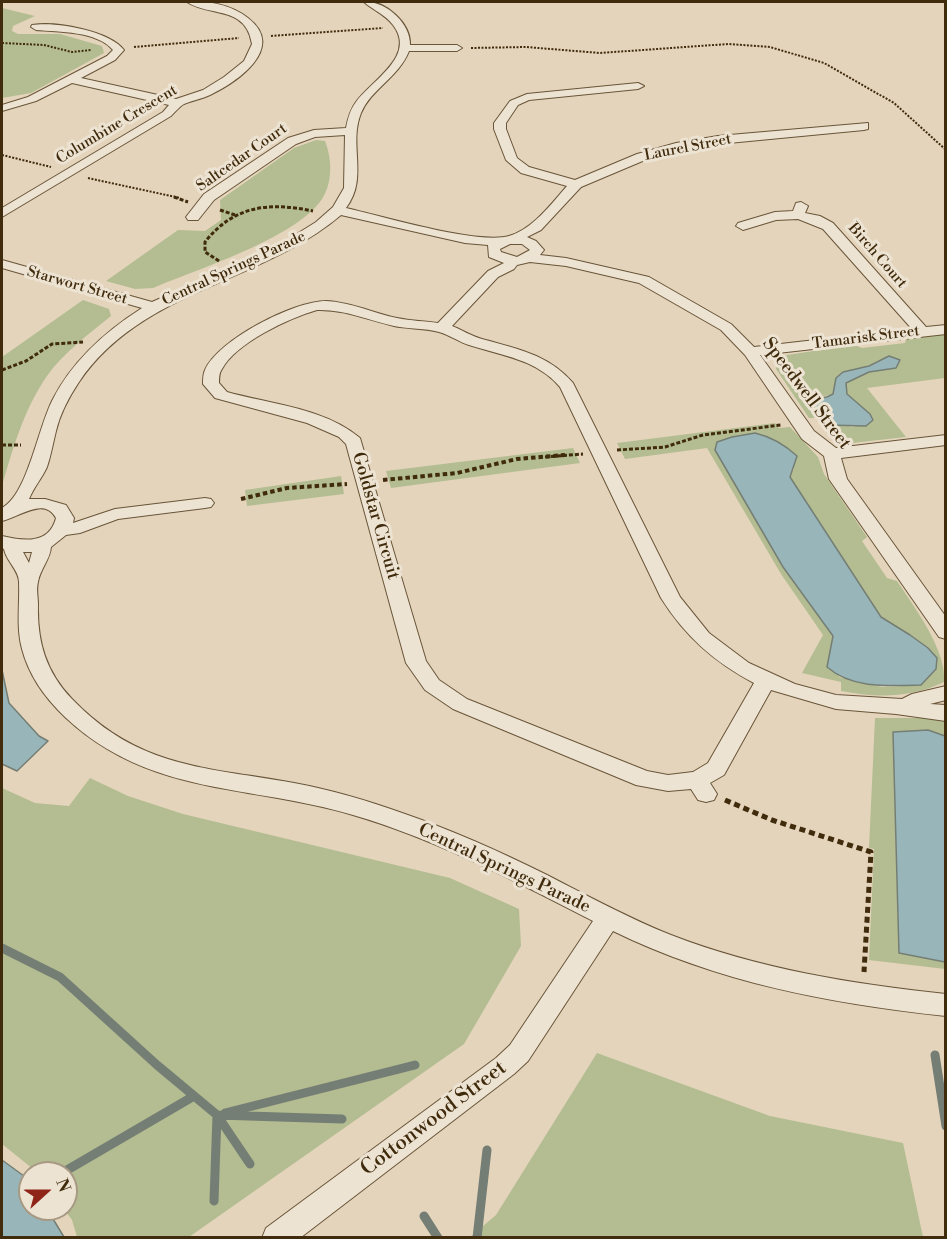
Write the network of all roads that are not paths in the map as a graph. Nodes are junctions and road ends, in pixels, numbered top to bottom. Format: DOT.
graph roads {
  1 [pos="192,2"];
  2 [pos="369,2"];
  3 [pos="36,27"];
  4 [pos="404,48"];
  5 [pos="457,48"];
  6 [pos="71,79"];
  7 [pos="638,86"];
  8 [pos="177,102"];
  9 [pos="3,108"];
  10 [pos="864,126"];
  11 [pos="350,131"];
  12 [pos="576,184"];
  13 [pos="338,210"];
  14 [pos="2,213"];
  15 [pos="193,217"];
  16 [pos="743,226"];
  17 [pos="536,227"];
  18 [pos="501,247"];
  19 [pos="533,251"];
  20 [pos="513,260"];
  21 [pos="6,269"];
  22 [pos="493,274"];
  23 [pos="153,308"];
  24 [pos="442,328"];
  25 [pos="945,329"];
  26 [pos="923,332"];
  27 [pos="750,352"];
  28 [pos="945,440"];
  29 [pos="832,454"];
  30 [pos="37,470"];
  31 [pos="205,502"];
  32 [pos="47,504"];
  33 [pos="18,507"];
  34 [pos="2,516"];
  35 [pos="63,522"];
  36 [pos="42,543"];
  37 [pos="7,544"];
  38 [pos="28,580"];
  39 [pos="945,632"];
  40 [pos="766,680"];
  41 [pos="945,693"];
  42 [pos="905,707"];
  43 [pos="945,713"];
  44 [pos="609,918"];
  45 [pos="945,1005"];
  46 [pos="276,1238"];
  1 -- 8 [label="street, Columbine Crescent"];
  2 -- 4 [label="street"];
  3 -- 6 [label="street"];
  4 -- 5 [label="street"];
  4 -- 11 [label="street, Central Springs Parade"];
  6 -- 8 [label="street"];
  6 -- 9 [label="street"];
  7 -- 12 [label="street"];
  8 -- 14 [label="street, Columbine Crescent"];
  10 -- 12 [label="street, Laurel Street"];
  11 -- 13 [label="street, Central Springs Parade"];
  11 -- 15 [label="street, Saltcedar Court"];
  12 -- 17 [label="street, Laurel Street"];
  13 -- 18 [label="street"];
  13 -- 23 [label="street, Central Springs Parade"];
  16 -- 26 [label="street, Birch Court"];
  17 -- 18 [label="street, Laurel Street"];
  17 -- 19 [label="street, Laurel Street"];
  18 -- 19 [label="street"];
  18 -- 20 [label="street"];
  18 -- 22 [label="street"];
  19 -- 20 [label="street"];
  19 -- 27 [label="street, Speedwell Street"];
  20 -- 22 [label="street"];
  21 -- 23 [label="street, Starwort Street"];
  22 -- 24 [label="street"];
  23 -- 30 [label="street, Central Springs Parade"];
  24 -- 40 [label="street, Goldstar Circuit"];
  24 -- 40 [label="street, Goldstar Circuit"];
  25 -- 26 [label="street, Tamarisk Street"];
  26 -- 27 [label="street, Tamarisk Street"];
  27 -- 29 [label="street, Speedwell Street"];
  28 -- 29 [label="street"];
  29 -- 39 [label="street, Speedwell Street"];
  30 -- 32 [label="street"];
  30 -- 33 [label="street, Central Springs Parade"];
  31 -- 35 [label="street"];
  32 -- 33 [label="street"];
  32 -- 35 [label="street"];
  33 -- 34 [label="street"];
  35 -- 36 [label="street"];
  36 -- 37 [label="street"];
  36 -- 38 [label="street, Central Springs Parade"];
  37 -- 38 [label="street, Central Springs Parade"];
  38 -- 44 [label="street, Central Springs Parade"];
  40 -- 42 [label="street, Goldstar Circuit"];
  41 -- 42 [label="street, Goldstar Circuit"];
  42 -- 43 [label="street, Goldstar Circuit"];
  44 -- 45 [label="street, Central Springs Parade"];
  44 -- 46 [label="street, Cottonwood Street"];
}
